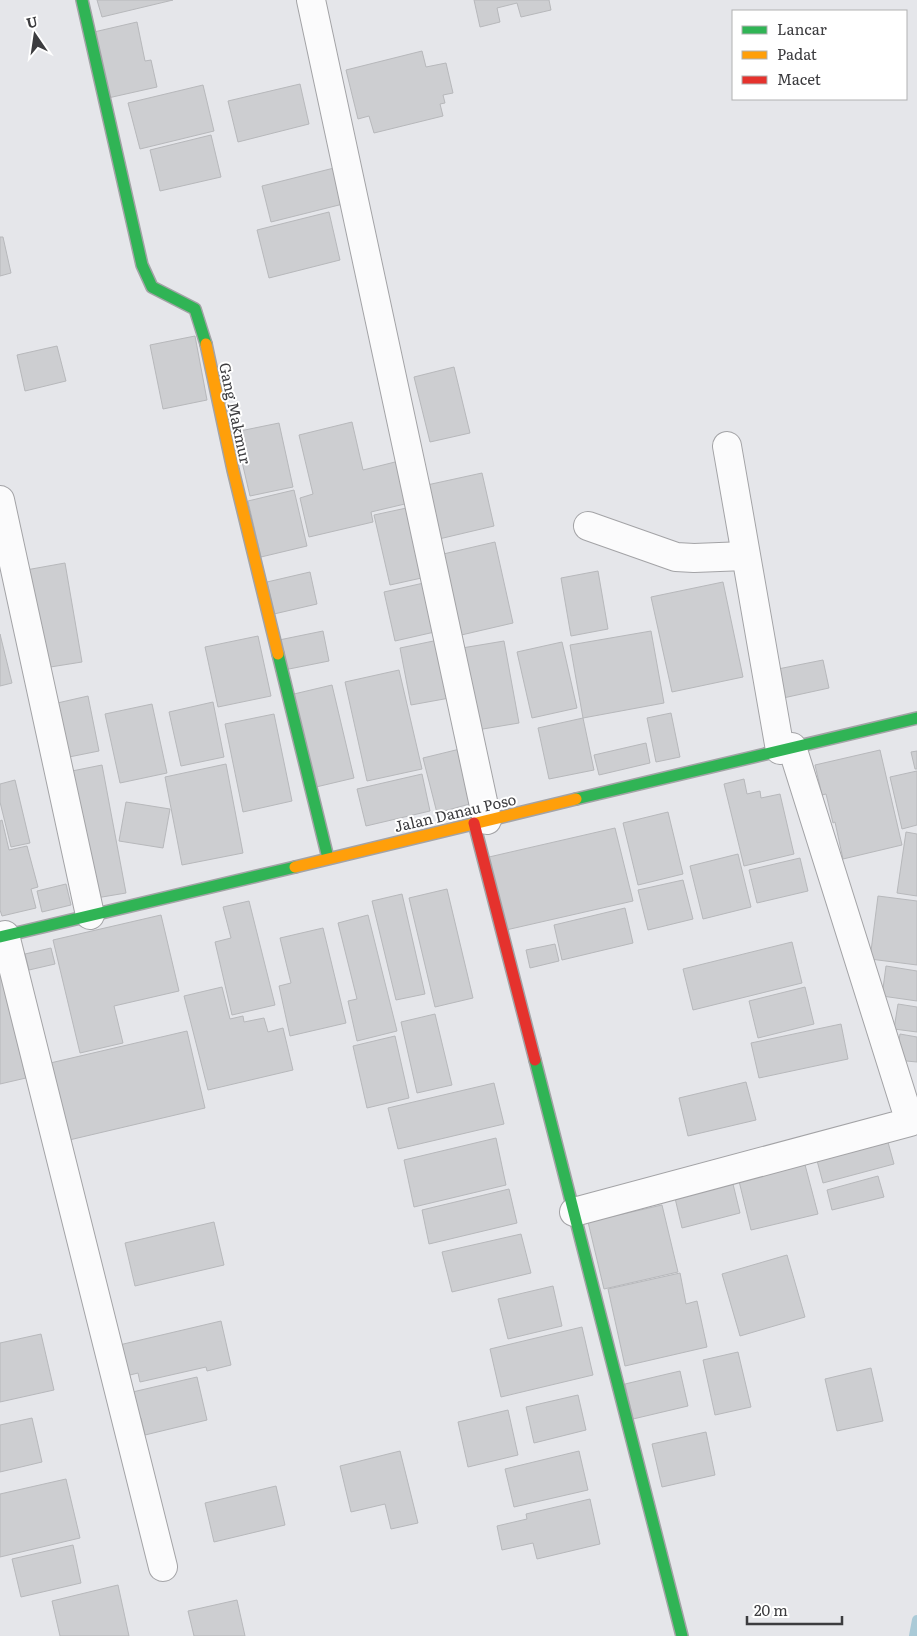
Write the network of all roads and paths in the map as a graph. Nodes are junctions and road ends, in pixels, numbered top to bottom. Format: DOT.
graph roads {
  1 [pos="82,0"];
  2 [pos="310,0"];
  3 [pos="727,446"];
  4 [pos="0,500"];
  5 [pos="588,526"];
  6 [pos="746,556"];
  7 [pos="917,718"];
  8 [pos="786,749"];
  9 [pos="480,822"];
  10 [pos="328,858"];
  11 [pos="90,915"];
  12 [pos="2,936"];
  13 [pos="574,1212"];
  14 [pos="163,1567"];
  15 [pos="682,1636"];
  1 -- 10 [label="street, Gang Makmur"];
  2 -- 9 [label="street"];
  3 -- 6 [label="street"];
  4 -- 11 [label="street"];
  5 -- 6 [label="street"];
  6 -- 8 [label="street"];
  7 -- 8 [label="street, Jalan Danau Poso"];
  8 -- 9 [label="street, Jalan Danau Poso"];
  8 -- 13 [label="street"];
  9 -- 10 [label="street, Jalan Danau Poso"];
  9 -- 13 [label="street"];
  10 -- 11 [label="street, Jalan Danau Poso"];
  11 -- 12 [label="street, Jalan Danau Poso"];
  12 -- 14 [label="street"];
  13 -- 15 [label="street"];
}
